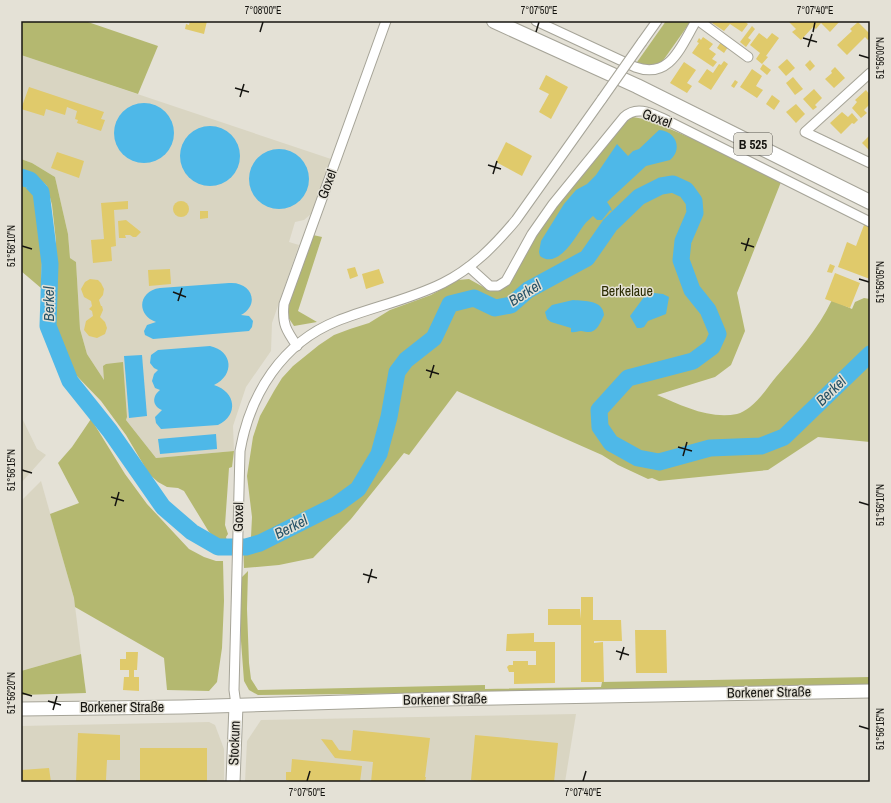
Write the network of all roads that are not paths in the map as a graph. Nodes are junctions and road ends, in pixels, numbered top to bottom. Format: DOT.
graph roads {
  1 [pos="386,21"];
  2 [pos="494,21"];
  3 [pos="536,21"];
  4 [pos="657,21"];
  5 [pos="698,21"];
  6 [pos="748,57"];
  7 [pos="870,73"];
  8 [pos="870,163"];
  9 [pos="870,202"];
  10 [pos="870,222"];
  11 [pos="469,267"];
  12 [pos="297,346"];
  13 [pos="870,690"];
  14 [pos="236,705"];
  15 [pos="21,708"];
  16 [pos="233,782"];
  1 -- 12 [label="street, Goxel"];
  2 -- 9 [label="main road, B 525"];
  3 -- 5 [label="street"];
  4 -- 11 [label="street, Goxel, bridge"];
  5 -- 6 [label="street"];
  7 -- 8 [label="street"];
  10 -- 11 [label="street, Goxel"];
  11 -- 12 [label="street, Goxel"];
  12 -- 14 [label="street, Goxel"];
  13 -- 14 [label="street, Borkener Straße"];
  14 -- 15 [label="street, Borkener Straße"];
  14 -- 16 [label="street, Stockum"];
}
